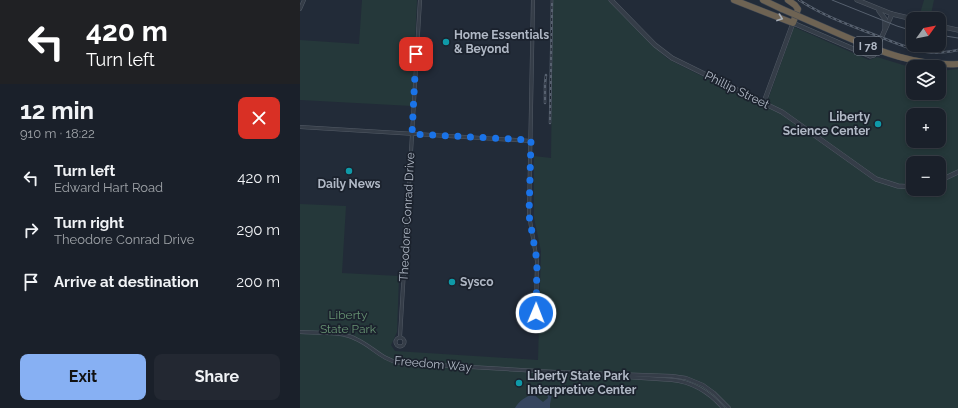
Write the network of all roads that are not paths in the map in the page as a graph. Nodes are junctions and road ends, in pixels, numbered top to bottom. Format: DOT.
graph roads {
  1 [pos="304,0"];
  2 [pos="420,0"];
  3 [pos="533,0"];
  4 [pos="611,0"];
  5 [pos="734,0"];
  6 [pos="763,0"];
  7 [pos="772,0"];
  8 [pos="788,0"];
  9 [pos="856,0"];
  10 [pos="783,7"];
  11 [pos="876,8"];
  12 [pos="300,9"];
  13 [pos="892,14"];
  14 [pos="906,18"];
  15 [pos="793,23"];
  16 [pos="946,27"];
  17 [pos="958,30"];
  18 [pos="884,34"];
  19 [pos="958,60"];
  20 [pos="958,64"];
  21 [pos="764,102"];
  22 [pos="300,127"];
  23 [pos="412,134"];
  24 [pos="531,140"];
  25 [pos="958,172"];
  26 [pos="946,178"];
  27 [pos="906,187"];
  28 [pos="536,313"];
  29 [pos="300,332"];
  30 [pos="400,337"];
  31 [pos="572,372"];
  32 [pos="723,408"];
  33 [pos="729,408"];
  1 -- 12 [label="street"];
  2 -- 23 [label="street, Theodore Conrad Drive"];
  3 -- 24 [label="street"];
  4 -- 21 [label="street, Phillip Street"];
  5 -- 15 [label="highway, one-way"];
  6 -- 10 [label="highway, I 78"];
  7 -- 10 [label="highway, I 78"];
  8 -- 15 [label="highway"];
  9 -- 11 [label="street"];
  10 -- 19 [label="highway, I 78"];
  10 -- 20 [label="highway, I 78, bridge"];
  11 -- 13 [label="street"];
  11 -- 18 [label="street"];
  13 -- 14 [label="street"];
  13 -- 18 [label="street"];
  15 -- 18 [label="street"];
  15 -- 21 [label="street"];
  16 -- 17 [label="street"];
  21 -- 27 [label="street, Phillip Street"];
  22 -- 23 [label="street"];
  23 -- 24 [label="street"];
  23 -- 30 [label="street, Theodore Conrad Drive"];
  24 -- 28 [label="street"];
  25 -- 26 [label="street"];
  29 -- 31 [label="street, Freedom Way"];
  31 -- 32 [label="street, Freedom Way"];
  31 -- 33 [label="street, Freedom Way"];
}
